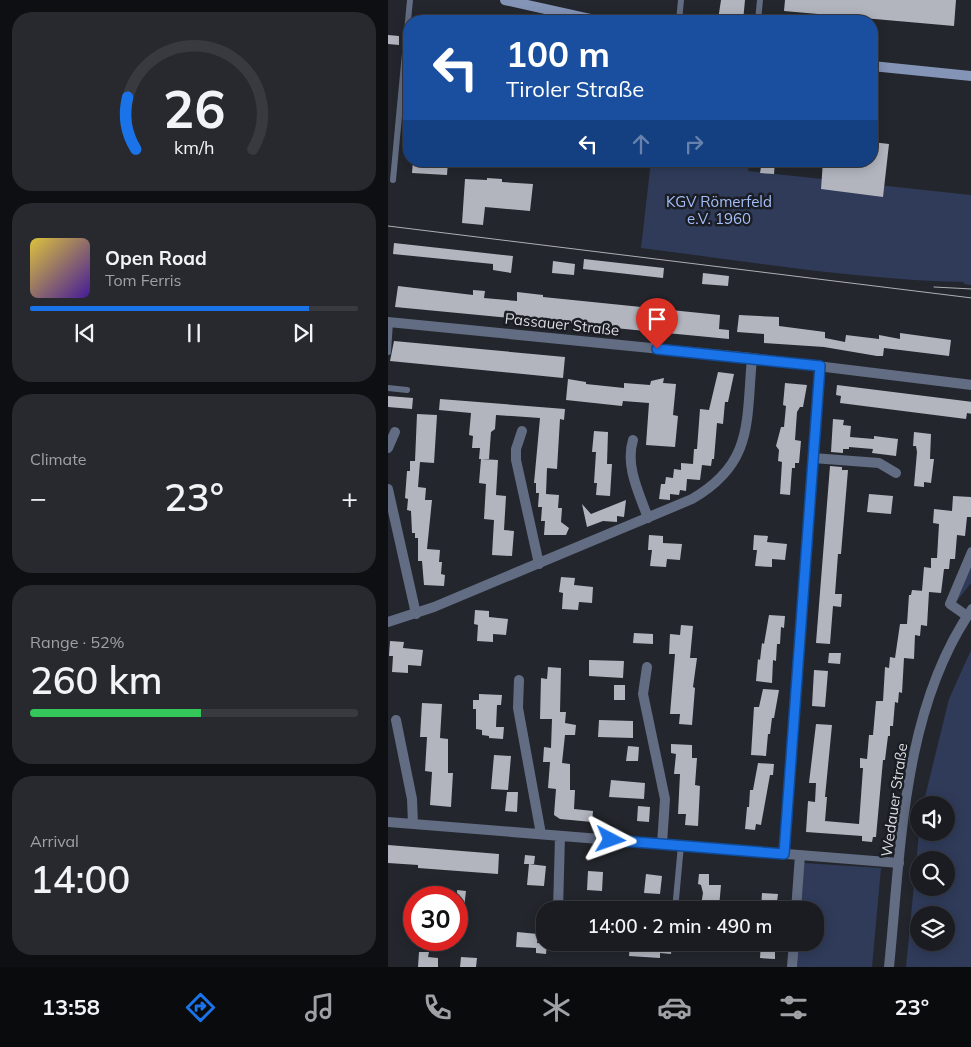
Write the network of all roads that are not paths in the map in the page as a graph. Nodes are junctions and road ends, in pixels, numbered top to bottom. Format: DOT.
graph roads {
  1 [pos="410,0"];
  2 [pos="505,0"];
  3 [pos="681,0"];
  4 [pos="760,0"];
  5 [pos="408,15"];
  6 [pos="572,15"];
  7 [pos="680,15"];
  8 [pos="759,15"];
  9 [pos="878,67"];
  10 [pos="403,70"];
  11 [pos="972,76"];
  12 [pos="392,180"];
  13 [pos="389,322"];
  14 [pos="388,352"];
  15 [pos="752,358"];
  16 [pos="820,366"];
  17 [pos="972,385"];
  18 [pos="388,388"];
  19 [pos="406,390"];
  20 [pos="522,431"];
  21 [pos="395,432"];
  22 [pos="633,440"];
  23 [pos="388,448"];
  24 [pos="814,458"];
  25 [pos="896,473"];
  26 [pos="388,489"];
  27 [pos="648,518"];
  28 [pos="972,552"];
  29 [pos="539,564"];
  30 [pos="969,612"];
  31 [pos="416,614"];
  32 [pos="388,622"];
  33 [pos="647,667"];
  34 [pos="519,680"];
  35 [pos="396,720"];
  36 [pos="388,822"];
  37 [pos="413,824"];
  38 [pos="541,834"];
  39 [pos="560,836"];
  40 [pos="662,844"];
  41 [pos="681,845"];
  42 [pos="784,854"];
  43 [pos="800,855"];
  44 [pos="900,863"];
  45 [pos="558,901"];
  46 [pos="676,901"];
  47 [pos="797,901"];
  48 [pos="793,951"];
  49 [pos="792,967"];
  50 [pos="889,967"];
  1 -- 5 [label="lane"];
  2 -- 6 [label="main road"];
  3 -- 7 [label="lane"];
  4 -- 8 [label="lane"];
  9 -- 11 [label="main road"];
  10 -- 12 [label="lane"];
  13 -- 14 [label="lane"];
  13 -- 15 [label="street, Passauer Straße"];
  15 -- 16 [label="street, Passauer Straße"];
  15 -- 27 [label="street"];
  16 -- 17 [label="street, Passauer Straße"];
  16 -- 24 [label="street"];
  18 -- 19 [label="lane"];
  20 -- 29 [label="street"];
  21 -- 23 [label="street"];
  22 -- 27 [label="street"];
  24 -- 25 [label="street"];
  24 -- 42 [label="street"];
  26 -- 31 [label="street"];
  27 -- 29 [label="street"];
  28 -- 30 [label="street, Wedauer Straße"];
  29 -- 31 [label="street"];
  30 -- 44 [label="street, Wedauer Straße"];
  31 -- 32 [label="street"];
  33 -- 40 [label="street"];
  34 -- 38 [label="street"];
  35 -- 37 [label="street"];
  36 -- 37 [label="street"];
  37 -- 38 [label="street"];
  38 -- 39 [label="street"];
  39 -- 40 [label="street"];
  39 -- 45 [label="street"];
  40 -- 41 [label="street"];
  41 -- 42 [label="street"];
  41 -- 46 [label="lane"];
  42 -- 43 [label="street"];
  43 -- 44 [label="street"];
  43 -- 47 [label="street"];
  44 -- 50 [label="street, Wedauer Straße"];
  48 -- 49 [label="street"];
}
